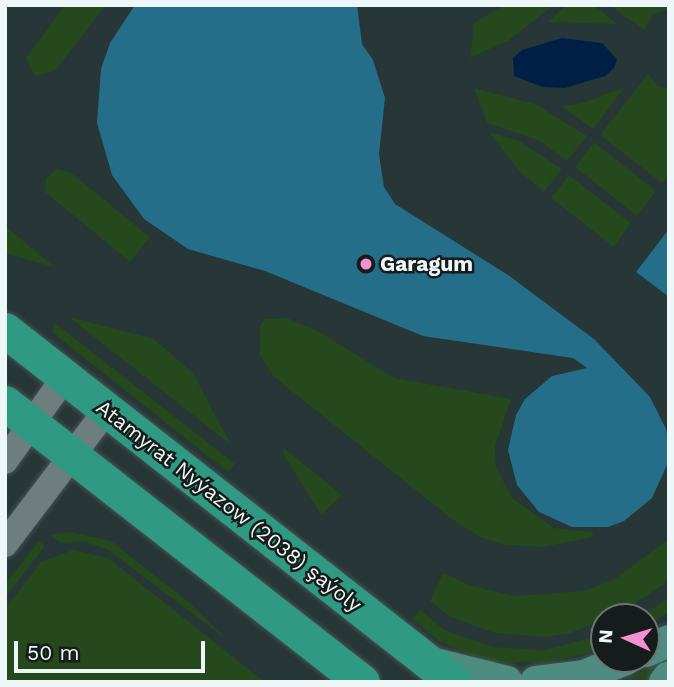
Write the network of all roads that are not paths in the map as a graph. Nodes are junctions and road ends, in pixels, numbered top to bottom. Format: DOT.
graph roads {
  1 [pos="5,330"];
  2 [pos="65,377"];
  3 [pos="106,411"];
  4 [pos="19,413"];
  5 [pos="70,454"];
  6 [pos="5,461"];
  7 [pos="5,544"];
  8 [pos="442,672"];
  9 [pos="591,673"];
  10 [pos="669,677"];
  11 [pos="362,682"];
  12 [pos="507,682"];
  13 [pos="536,682"];
  14 [pos="665,682"];
  1 -- 2 [label="main road, Atamyrat Nyýazow (2038) şaýoly"];
  2 -- 3 [label="main road, Atamyrat Nyýazow (2038) şaýoly"];
  2 -- 4 [label="street"];
  3 -- 5 [label="street"];
  3 -- 8 [label="main road, Atamyrat Nyýazow (2038) şaýoly"];
  4 -- 5 [label="main road"];
  4 -- 6 [label="street"];
  5 -- 7 [label="street"];
  5 -- 11 [label="main road"];
  8 -- 12 [label="main road"];
  9 -- 13 [label="main road"];
  10 -- 14 [label="main road"];
}
